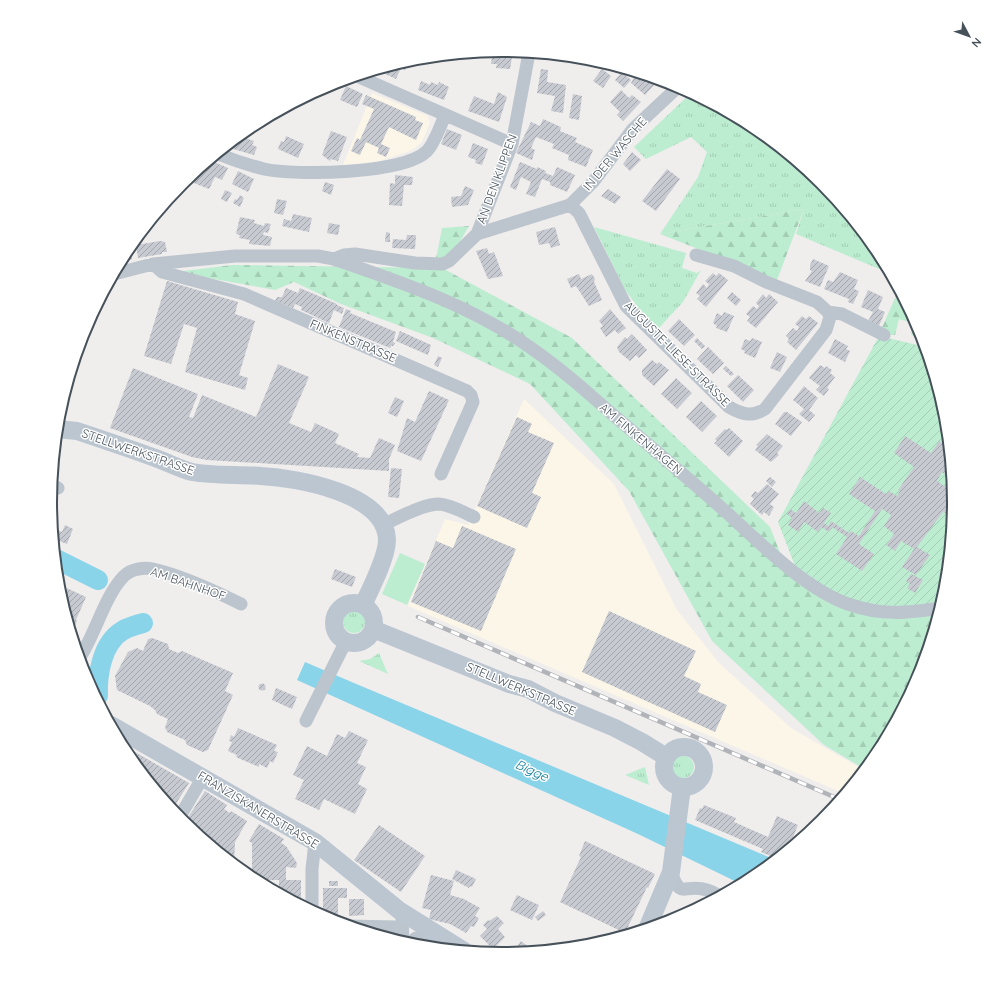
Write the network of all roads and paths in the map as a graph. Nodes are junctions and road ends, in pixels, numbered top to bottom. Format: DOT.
graph roads {
  1 [pos="528,58"];
  2 [pos="364,79"];
  3 [pos="673,91"];
  4 [pos="445,115"];
  5 [pos="512,144"];
  6 [pos="223,156"];
  7 [pos="570,205"];
  8 [pos="477,234"];
  9 [pos="696,256"];
  10 [pos="334,259"];
  11 [pos="153,264"];
  12 [pos="122,272"];
  13 [pos="828,312"];
  14 [pos="884,335"];
  15 [pos="64,430"];
  16 [pos="441,474"];
  17 [pos="474,517"];
  18 [pos="384,524"];
  19 [pos="241,604"];
  20 [pos="363,605"];
  21 [pos="935,609"];
  22 [pos="373,629"];
  23 [pos="346,641"];
  24 [pos="83,652"];
  25 [pos="306,721"];
  26 [pos="120,730"];
  27 [pos="666,757"];
  28 [pos="203,777"];
  29 [pos="682,787"];
  30 [pos="182,812"];
  31 [pos="315,842"];
  32 [pos="671,871"];
  33 [pos="715,894"];
  34 [pos="312,905"];
  35 [pos="398,919"];
  36 [pos="650,923"];
  37 [pos="360,924"];
  38 [pos="436,934"];
  39 [pos="403,936"];
  40 [pos="415,939"];
  41 [pos="454,945"];
  1 -- 5 [label="street, AN DEN KLIPPEN"];
  2 -- 4 [label="street"];
  3 -- 7 [label="street, IN DER WASCHE"];
  4 -- 5 [label="street"];
  4 -- 6 [label="street"];
  5 -- 8 [label="street, AN DEN KLIPPEN"];
  7 -- 8 [label="street, AN DEN KLIPPEN"];
  7 -- 13 [label="street, AUGUSTE-LIESE-STRASSE"];
  8 -- 10 [label="street, AN DEN KLIPPEN"];
  9 -- 13 [label="street"];
  10 -- 11 [label="street"];
  10 -- 21 [label="street, AM FINKENHAGEN"];
  11 -- 12 [label="street"];
  11 -- 16 [label="street, FINKENSTRASSE"];
  13 -- 14 [label="street"];
  15 -- 18 [label="main road, STELLWERKSTRASSE"];
  17 -- 18 [label="street"];
  18 -- 20 [label="main road"];
  19 -- 24 [label="street, AM BAHNHOF"];
  20 -- 22 [label="main road"];
  20 -- 23 [label="main road"];
  22 -- 23 [label="main road"];
  22 -- 27 [label="main road, STELLWERKSTRASSE"];
  23 -- 25 [label="street"];
  26 -- 28 [label="main road, FRANZISKANERSTRASSE"];
  27 -- 29 [label="main road"];
  27 -- 29 [label="main road"];
  28 -- 30 [label="street"];
  28 -- 31 [label="main road, FRANZISKANERSTRASSE"];
  29 -- 32 [label="main road"];
  31 -- 34 [label="street"];
  31 -- 35 [label="main road, FRANZISKANERSTRASSE"];
  32 -- 33 [label="street"];
  32 -- 36 [label="main road"];
  35 -- 37 [label="street"];
  35 -- 38 [label="main road, FRANZISKANERSTRASSE"];
  35 -- 39 [label="street"];
  38 -- 40 [label="street"];
  38 -- 41 [label="main road, FRANZISKANERSTRASSE"];
}
